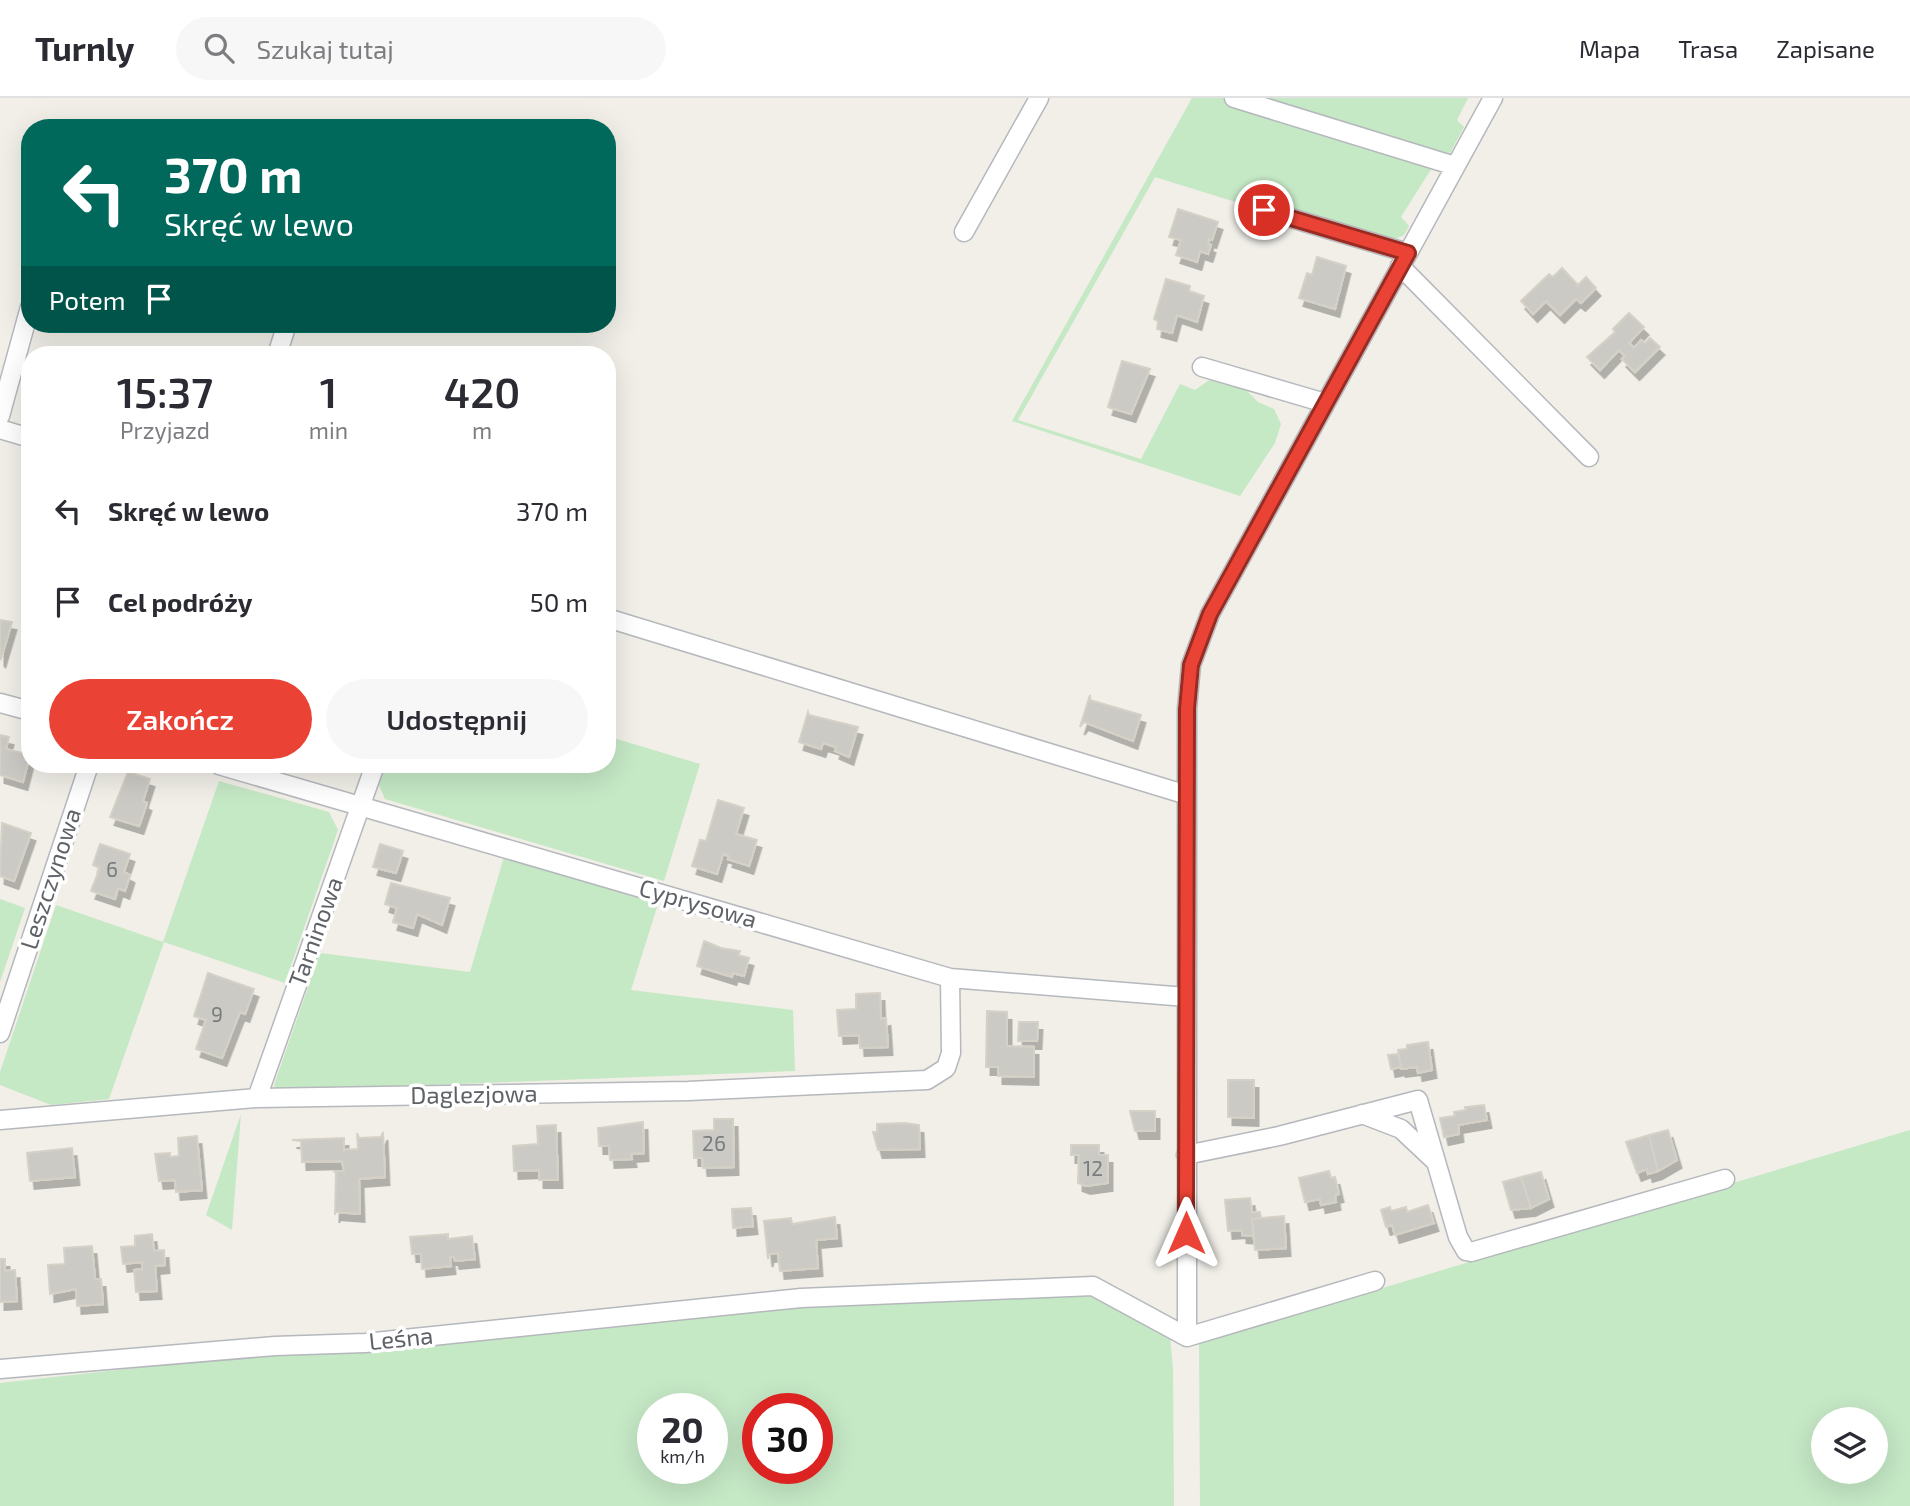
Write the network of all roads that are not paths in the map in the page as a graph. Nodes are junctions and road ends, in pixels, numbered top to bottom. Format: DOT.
graph roads {
  1 [pos="1039,98"];
  2 [pos="1234,98"];
  3 [pos="1493,98"];
  4 [pos="1455,166"];
  5 [pos="1264,210"];
  6 [pos="964,232"];
  7 [pos="1404,260"];
  8 [pos="23,333"];
  9 [pos="1202,367"];
  10 [pos="1325,403"];
  11 [pos="0,416"];
  12 [pos="0,429"];
  13 [pos="21,435"];
  14 [pos="1589,457"];
  15 [pos="616,621"];
  16 [pos="0,703"];
  17 [pos="21,709"];
  18 [pos="86,773"];
  19 [pos="248,773"];
  20 [pos="372,773"];
  21 [pos="1187,795"];
  22 [pos="362,805"];
  23 [pos="950,978"];
  24 [pos="1186,997"];
  25 [pos="0,1032"];
  26 [pos="257,1098"];
  27 [pos="1362,1114"];
  28 [pos="0,1121"];
  29 [pos="1186,1155"];
  30 [pos="1438,1164"];
  31 [pos="1725,1179"];
  32 [pos="1375,1282"];
  33 [pos="1186,1337"];
  34 [pos="0,1369"];
  1 -- 6 [label="street"];
  2 -- 4 [label="street"];
  3 -- 4 [label="street"];
  4 -- 7 [label="street"];
  5 -- 7 [label="street"];
  7 -- 10 [label="street"];
  7 -- 14 [label="street"];
  8 -- 11 [label="street"];
  9 -- 10 [label="street"];
  10 -- 21 [label="street"];
  12 -- 13 [label="street"];
  15 -- 21 [label="street"];
  16 -- 17 [label="street"];
  18 -- 25 [label="street, Leszczynowa"];
  19 -- 22 [label="street, Cyprysowa"];
  20 -- 22 [label="street, Tarninowa"];
  21 -- 24 [label="street"];
  22 -- 23 [label="street, Cyprysowa"];
  22 -- 26 [label="street, Tarninowa"];
  23 -- 24 [label="street, Cyprysowa"];
  23 -- 26 [label="street, Daglezjowa"];
  24 -- 29 [label="street"];
  26 -- 28 [label="street, Daglezjowa"];
  27 -- 29 [label="street"];
  27 -- 30 [label="street"];
  27 -- 30 [label="street"];
  29 -- 33 [label="street"];
  30 -- 31 [label="street"];
  32 -- 33 [label="street"];
  33 -- 34 [label="street, Leśna"];
}
